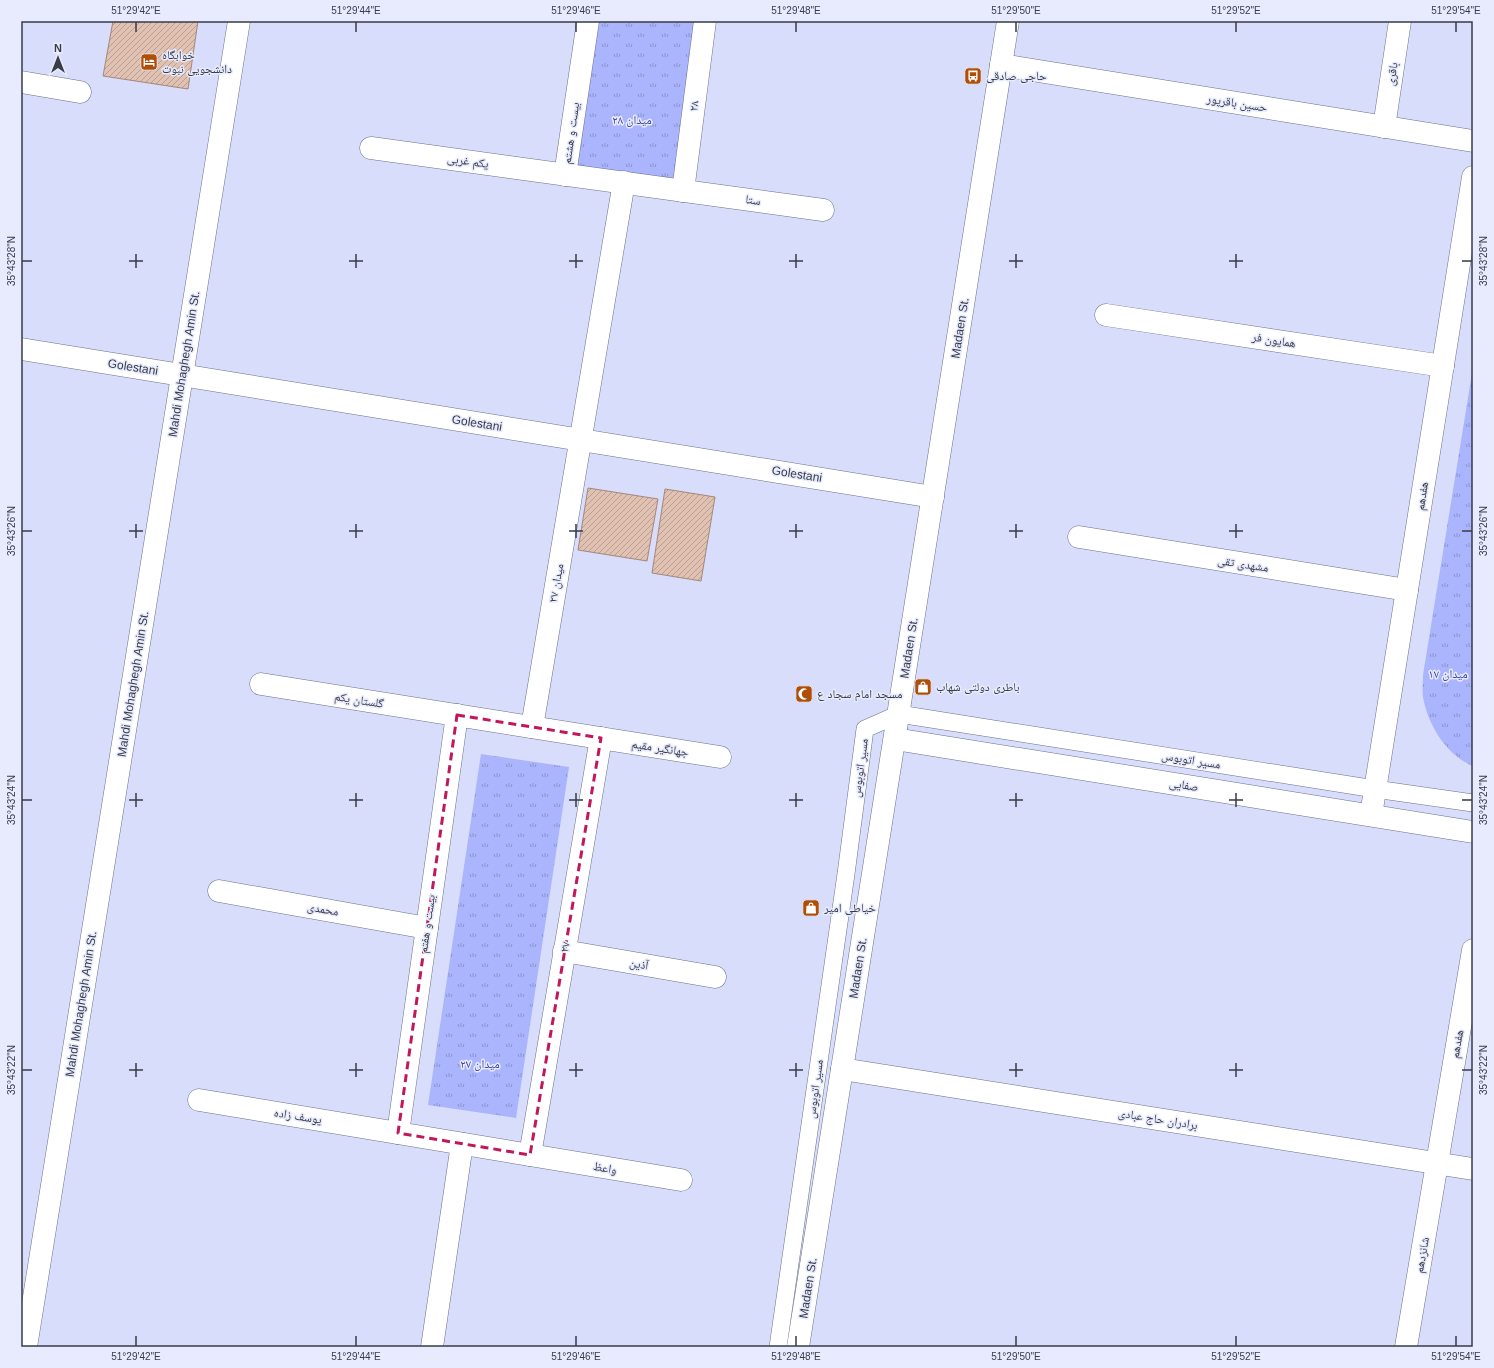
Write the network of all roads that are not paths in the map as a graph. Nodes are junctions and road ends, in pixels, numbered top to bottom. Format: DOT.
graph roads {
  1 [pos="239,21"];
  2 [pos="588,21"];
  3 [pos="705,21"];
  4 [pos="1008,21"];
  5 [pos="1400,21"];
  6 [pos="1001,65"];
  7 [pos="21,82"];
  8 [pos="80,92"];
  9 [pos="1384,127"];
  10 [pos="1473,141"];
  11 [pos="371,148"];
  12 [pos="565,175"];
  13 [pos="1473,177"];
  14 [pos="624,182"];
  15 [pos="683,191"];
  16 [pos="823,210"];
  17 [pos="1106,315"];
  18 [pos="21,349"];
  19 [pos="1442,366"];
  20 [pos="182,375"];
  21 [pos="580,439"];
  22 [pos="933,496"];
  23 [pos="1079,537"];
  24 [pos="1407,590"];
  25 [pos="261,684"];
  26 [pos="899,714"];
  27 [pos="457,716"];
  28 [pos="532,727"];
  29 [pos="601,738"];
  30 [pos="895,739"];
  31 [pos="720,757"];
  32 [pos="1375,789"];
  33 [pos="1473,803"];
  34 [pos="1371,815"];
  35 [pos="1473,832"];
  36 [pos="219,891"];
  37 [pos="427,928"];
  38 [pos="1473,950"];
  39 [pos="564,951"];
  40 [pos="715,977"];
  41 [pos="842,1069"];
  42 [pos="199,1100"];
  43 [pos="398,1133"];
  44 [pos="462,1144"];
  45 [pos="530,1155"];
  46 [pos="1437,1163"];
  47 [pos="1473,1169"];
  48 [pos="681,1180"];
  49 [pos="26,1347"];
  50 [pos="432,1347"];
  51 [pos="778,1347"];
  52 [pos="798,1347"];
  53 [pos="1406,1347"];
  1 -- 20 [label="street, Mahdi Mohaghegh Amin St."];
  2 -- 12 [label="street, بیست و هشتم"];
  3 -- 15 [label="street, ۲۸"];
  4 -- 6 [label="street, Madaen St."];
  5 -- 9 [label="street, باقری"];
  6 -- 9 [label="street, حسین باقرپور"];
  6 -- 22 [label="street, Madaen St."];
  7 -- 8 [label="street"];
  9 -- 10 [label="street, حسین باقرپور"];
  11 -- 12 [label="street, یکم غربی"];
  12 -- 14 [label="street, بیست و هشتم"];
  13 -- 19 [label="street, هفدهم"];
  14 -- 15 [label="street, بیست و هشتم"];
  14 -- 21 [label="street"];
  15 -- 16 [label="street, ستا"];
  17 -- 19 [label="street, همایون فر"];
  18 -- 20 [label="street, Golestani"];
  19 -- 24 [label="street, هفدهم"];
  20 -- 21 [label="street, Golestani"];
  20 -- 49 [label="street, Mahdi Mohaghegh Amin St."];
  21 -- 22 [label="street, Golestani"];
  21 -- 28 [label="street, میدان ۲۷"];
  22 -- 26 [label="street, Madaen St."];
  23 -- 24 [label="street, مشهدی تقی"];
  24 -- 32 [label="street, هفدهم"];
  25 -- 27 [label="street, گلستان یکم"];
  26 -- 30 [label="street, Madaen St."];
  26 -- 32 [label="lane, مسیر اتوبوس"];
  26 -- 51 [label="lane, مسیر اتوبوس"];
  27 -- 28 [label="street, گلستان یکم"];
  27 -- 37 [label="street, بیست و هفتم"];
  28 -- 29 [label="street, جهانگیر مقیم"];
  29 -- 31 [label="street, جهانگیر مقیم"];
  29 -- 39 [label="street, ۲۷"];
  30 -- 34 [label="street, صفایی"];
  30 -- 41 [label="street, Madaen St."];
  32 -- 33 [label="lane, مسیر اتوبوس"];
  32 -- 34 [label="street, هفدهم"];
  34 -- 35 [label="street, صفایی"];
  36 -- 37 [label="street, محمدی"];
  37 -- 43 [label="street, بیست و هفتم"];
  38 -- 46 [label="street, هفدهم"];
  39 -- 40 [label="street, آذین"];
  39 -- 45 [label="street, ۲۷"];
  41 -- 46 [label="street, برادران حاج عبادی"];
  41 -- 52 [label="street, Madaen St."];
  42 -- 43 [label="street, یوسف زاده"];
  43 -- 44 [label="street, یوسف زاده"];
  44 -- 45 [label="street, واعظ"];
  44 -- 50 [label="street"];
  45 -- 48 [label="street, واعظ"];
  46 -- 47 [label="street, برادران حاج عبادی"];
  46 -- 53 [label="street, شانزدهم"];
}
